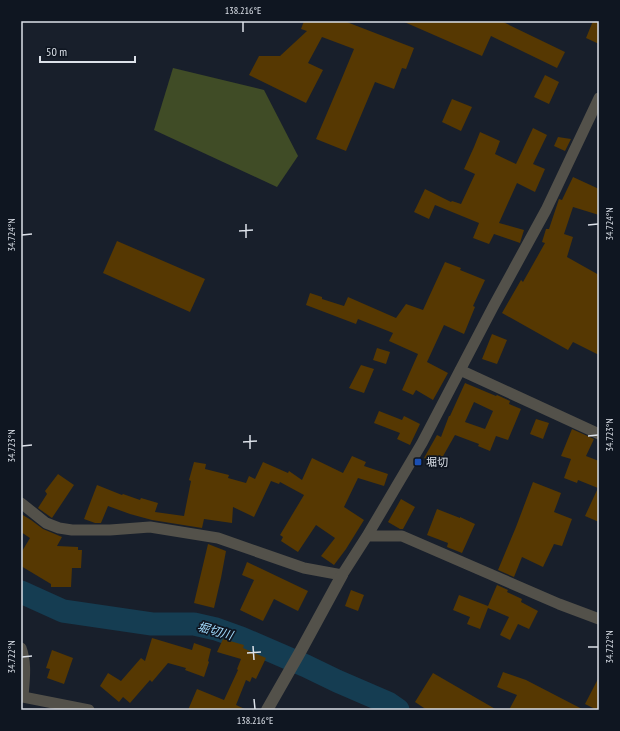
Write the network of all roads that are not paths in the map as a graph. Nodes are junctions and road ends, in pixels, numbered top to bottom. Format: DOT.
graph roads {
  1 [pos="599,98"];
  2 [pos="460,370"];
  3 [pos="599,434"];
  4 [pos="21,502"];
  5 [pos="367,536"];
  6 [pos="342,575"];
  7 [pos="599,619"];
  8 [pos="21,648"];
  9 [pos="22,697"];
  10 [pos="88,710"];
  11 [pos="267,710"];
  1 -- 2 [label="street"];
  2 -- 3 [label="street"];
  2 -- 5 [label="street"];
  4 -- 6 [label="street"];
  5 -- 6 [label="street"];
  5 -- 7 [label="street"];
  6 -- 11 [label="street"];
  8 -- 9 [label="street"];
  9 -- 10 [label="street"];
}
